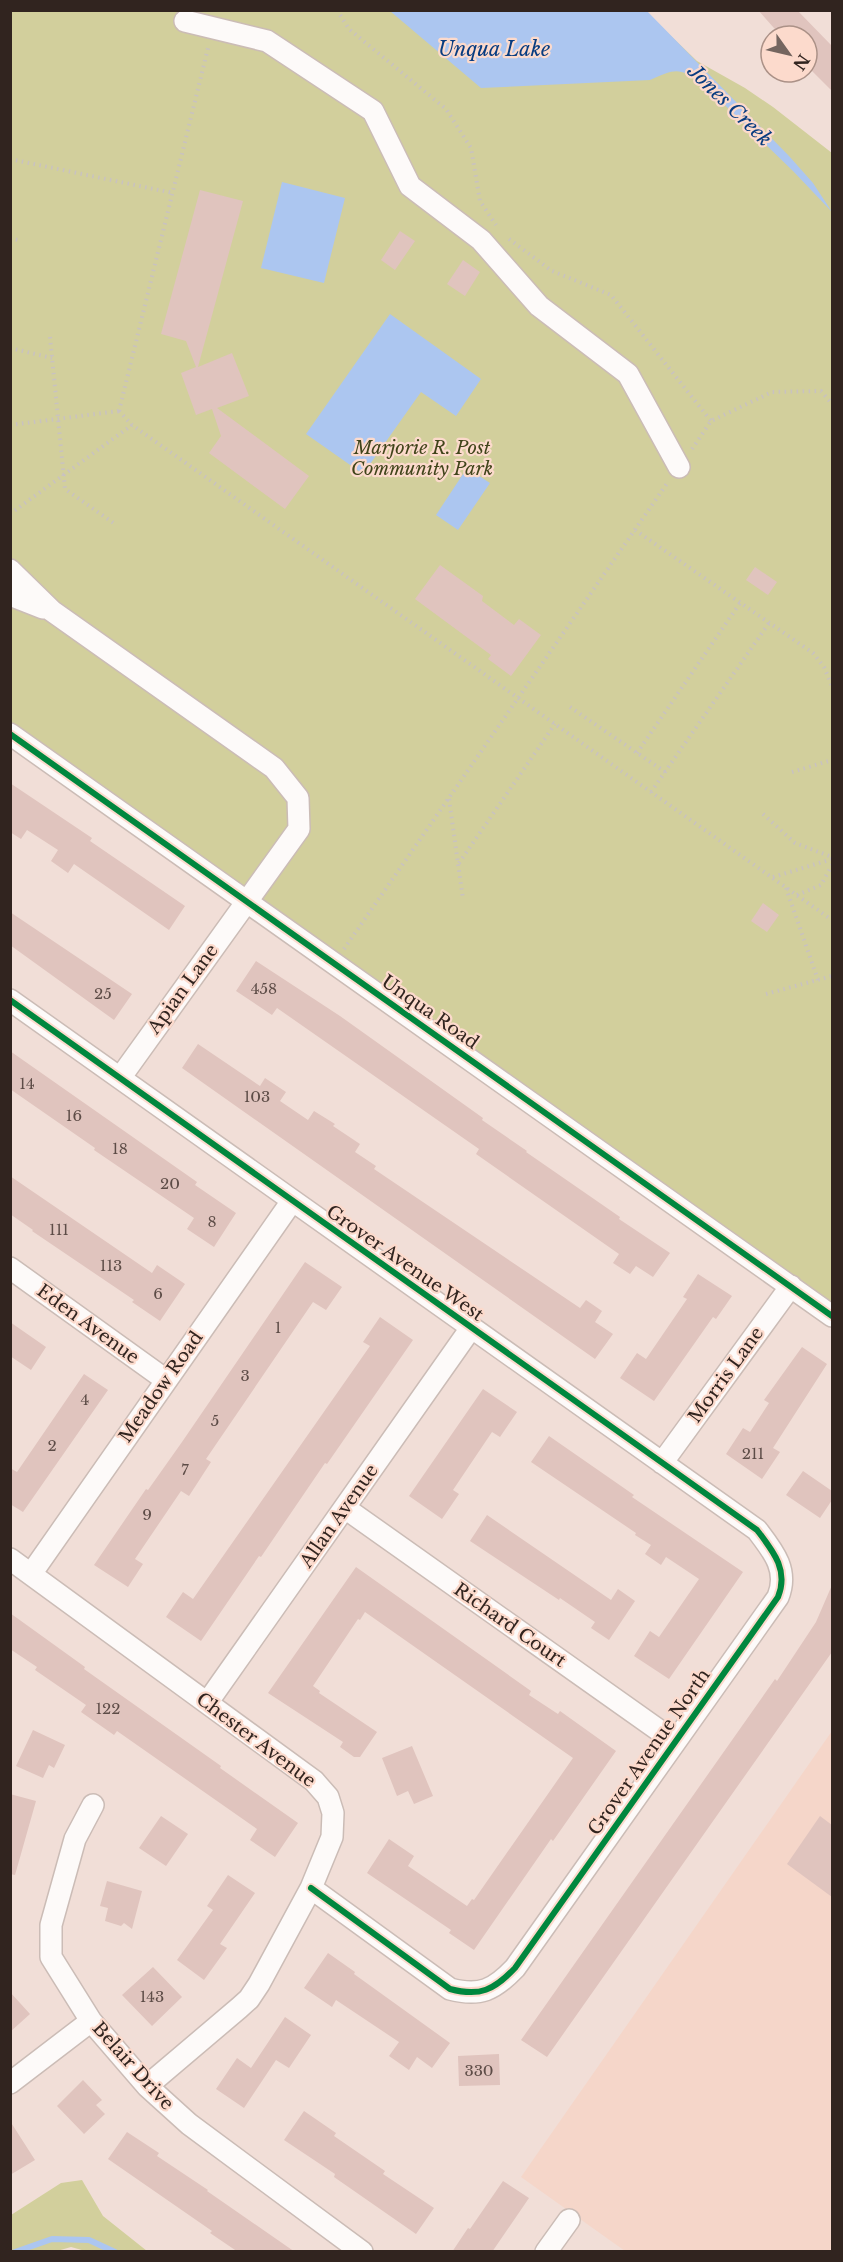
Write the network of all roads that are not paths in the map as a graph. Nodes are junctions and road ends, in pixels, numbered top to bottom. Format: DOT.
graph roads {
  1 [pos="185,21"];
  2 [pos="679,467"];
  3 [pos="10,570"];
  4 [pos="10,595"];
  5 [pos="52,611"];
  6 [pos="10,734"];
  7 [pos="247,901"];
  8 [pos="10,1000"];
  9 [pos="120,1078"];
  10 [pos="292,1201"];
  11 [pos="10,1268"];
  12 [pos="791,1286"];
  13 [pos="832,1316"];
  14 [pos="471,1328"];
  15 [pos="166,1380"];
  16 [pos="662,1463"];
  17 [pos="345,1508"];
  18 [pos="777,1555"];
  19 [pos="10,1559"];
  20 [pos="31,1574"];
  21 [pos="207,1703"];
  22 [pos="674,1741"];
  23 [pos="93,1805"];
  24 [pos="311,1888"];
  25 [pos="91,2021"];
  26 [pos="10,2083"];
  27 [pos="147,2086"];
  28 [pos="569,2220"];
  29 [pos="362,2252"];
  30 [pos="546,2252"];
  1 -- 2 [label="street"];
  3 -- 5 [label="street"];
  4 -- 5 [label="street"];
  5 -- 7 [label="street, Apian Lane"];
  6 -- 7 [label="street, Unqua Road"];
  7 -- 9 [label="street, Apian Lane"];
  7 -- 12 [label="street, Unqua Road"];
  8 -- 9 [label="street, Grover Avenue West"];
  9 -- 10 [label="street, Grover Avenue West"];
  10 -- 14 [label="street, Grover Avenue West"];
  10 -- 15 [label="street, Meadow Road"];
  11 -- 15 [label="street, Eden Avenue"];
  12 -- 13 [label="street, Unqua Road"];
  12 -- 16 [label="street, Morris Lane"];
  14 -- 16 [label="street, Grover Avenue West"];
  14 -- 17 [label="street, Allan Avenue"];
  15 -- 20 [label="street, Meadow Road"];
  16 -- 18 [label="street, Grover Avenue West"];
  17 -- 21 [label="street, Allan Avenue"];
  17 -- 22 [label="street, Richard Court"];
  18 -- 22 [label="street, Grover Avenue North"];
  19 -- 20 [label="street, Chester Avenue"];
  20 -- 21 [label="street, Chester Avenue"];
  21 -- 24 [label="street, Chester Avenue"];
  22 -- 24 [label="street, Grover Avenue North"];
  23 -- 25 [label="street, Belair Drive"];
  24 -- 27 [label="street, Chester Avenue"];
  25 -- 26 [label="street"];
  25 -- 27 [label="street, Belair Drive"];
  27 -- 29 [label="street, Belair Drive"];
  28 -- 30 [label="street"];
}
